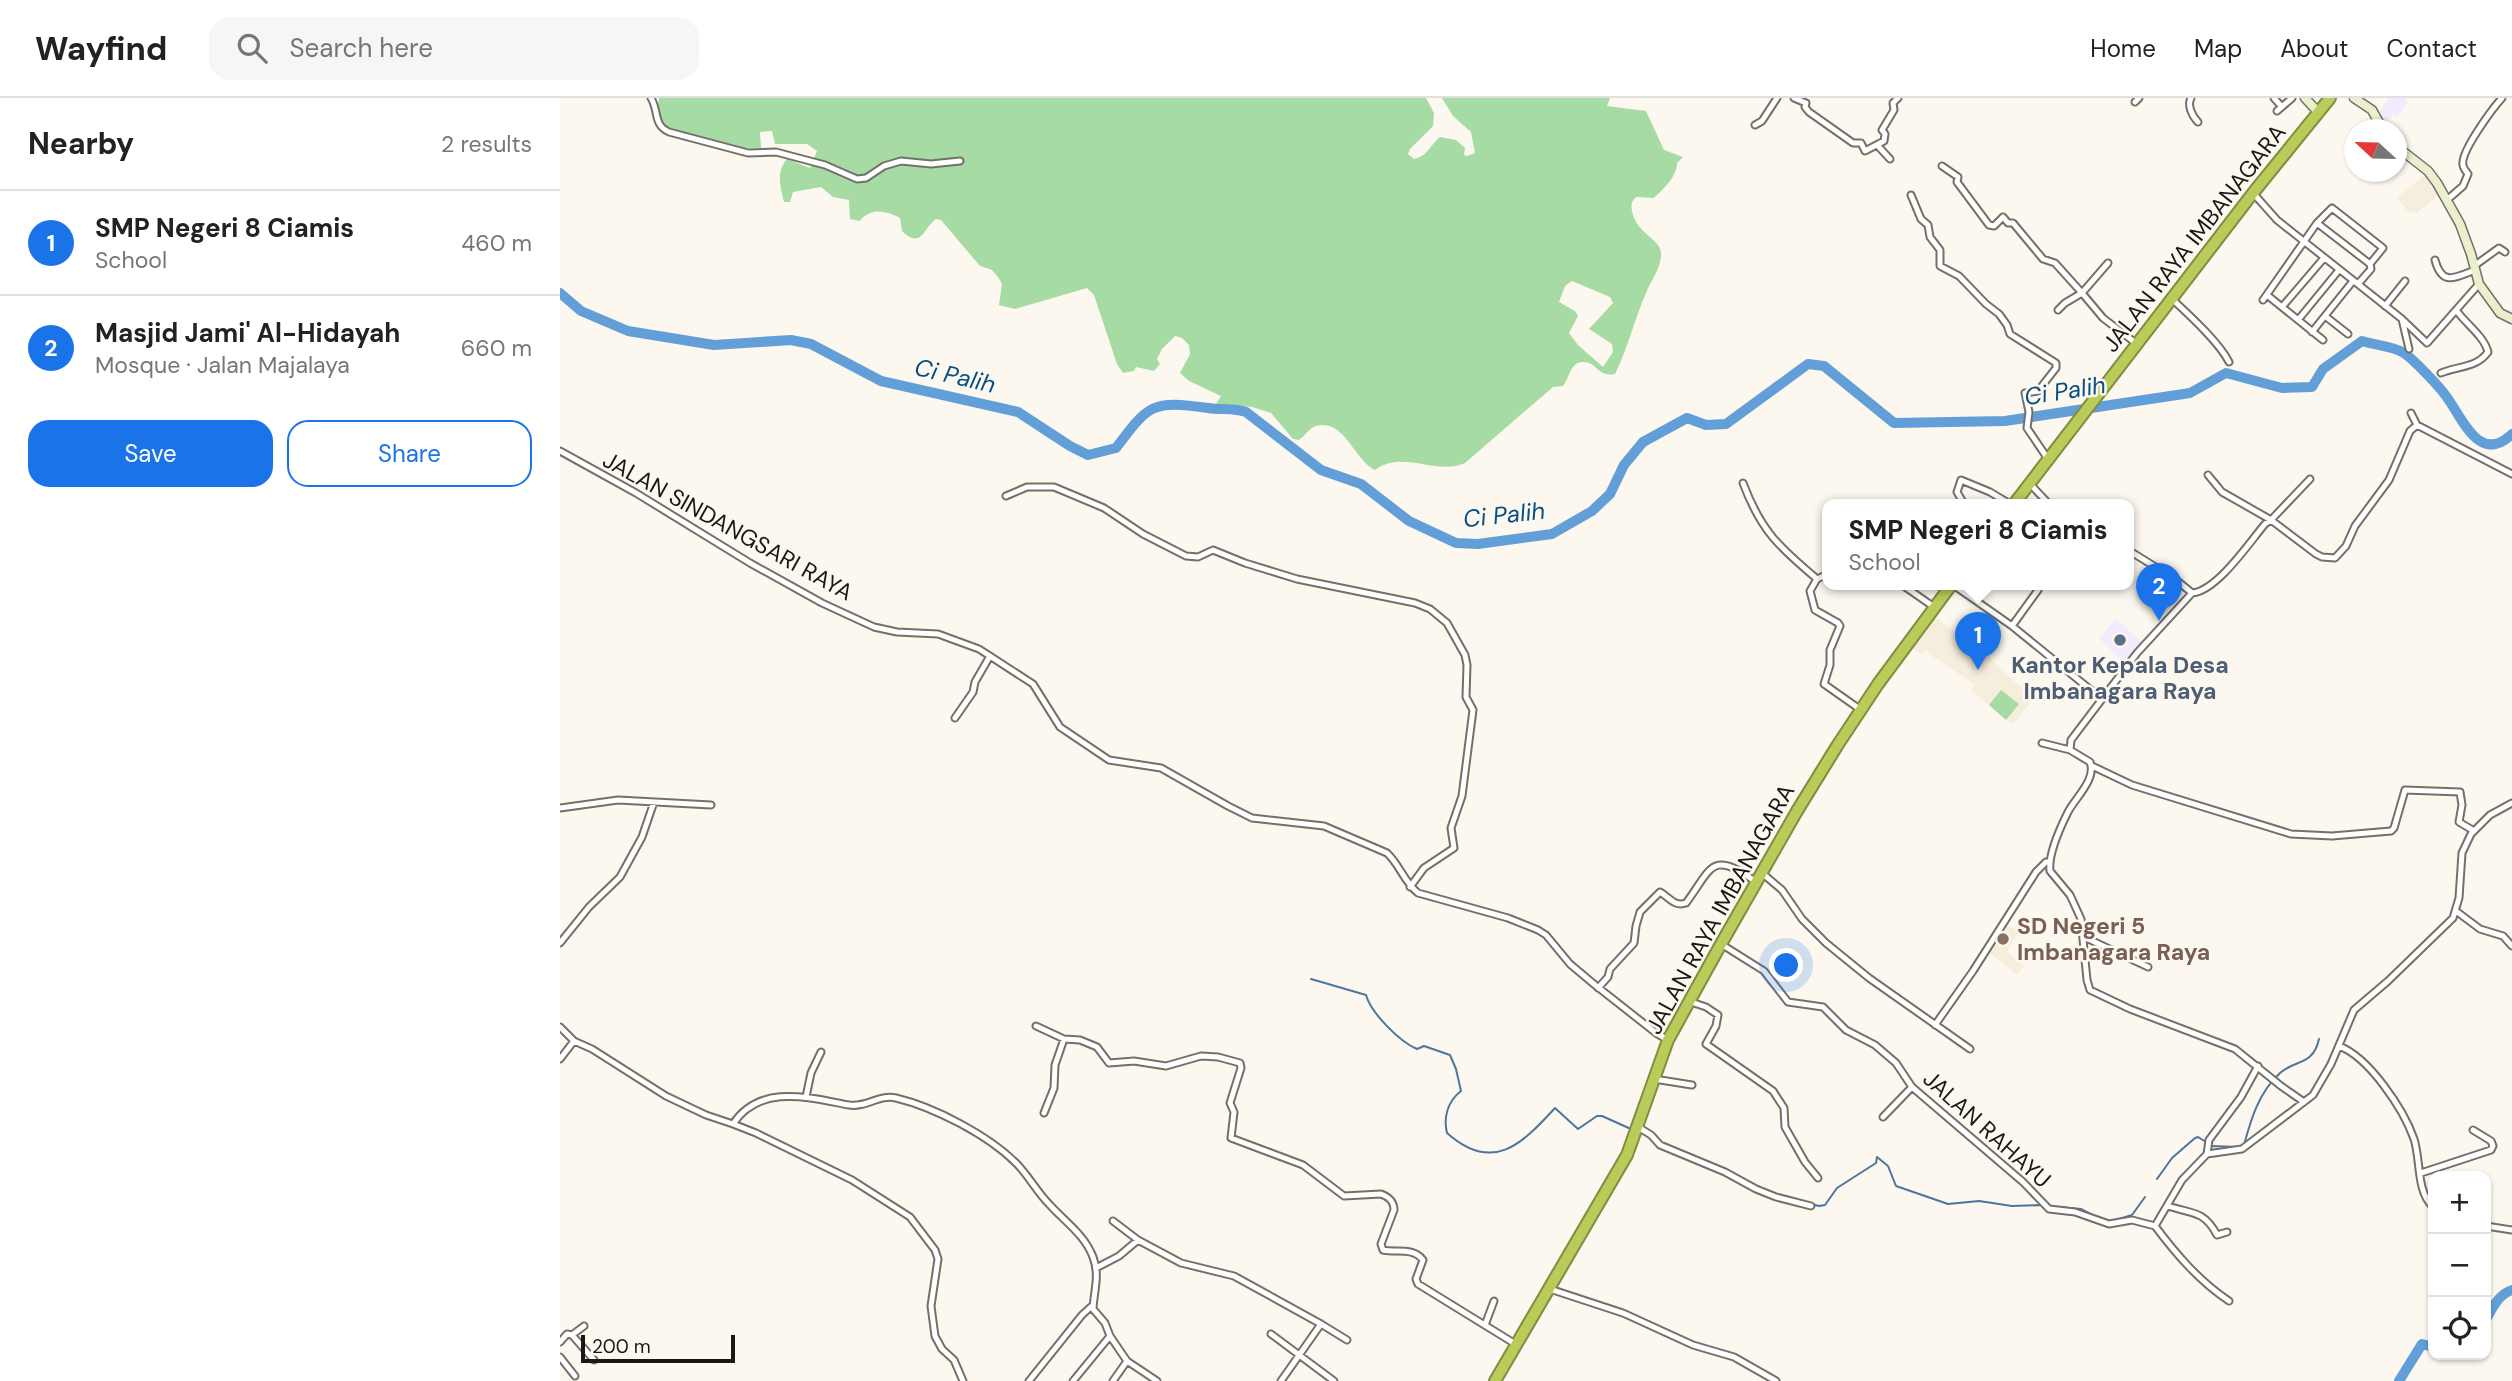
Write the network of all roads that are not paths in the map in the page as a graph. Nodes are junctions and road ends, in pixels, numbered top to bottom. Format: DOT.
graph roads {
  1 [pos="651,98"];
  2 [pos="1777,98"];
  3 [pos="1794,98"];
  4 [pos="1898,98"];
  5 [pos="2192,98"];
  6 [pos="2274,98"];
  7 [pos="2292,98"];
  8 [pos="2305,98"];
  9 [pos="2330,98"];
  10 [pos="2354,98"];
  11 [pos="2502,98"];
  12 [pos="2319,113"];
  13 [pos="2377,119"];
  14 [pos="2198,122"];
  15 [pos="1755,125"];
  16 [pos="1877,145"];
  17 [pos="2407,155"];
  18 [pos="1890,159"];
  19 [pos="960,161"];
  20 [pos="1942,166"];
  21 [pos="2253,193"];
  22 [pos="1911,195"];
  23 [pos="2447,200"];
  24 [pos="2316,223"];
  25 [pos="2305,242"];
  26 [pos="2505,252"];
  27 [pos="2324,258"];
  28 [pos="2435,260"];
  29 [pos="2108,263"];
  30 [pos="2370,264"];
  31 [pos="2474,268"];
  32 [pos="2339,270"];
  33 [pos="2405,281"];
  34 [pos="2356,283"];
  35 [pos="2479,284"];
  36 [pos="2082,293"];
  37 [pos="2172,299"];
  38 [pos="2385,306"];
  39 [pos="2282,307"];
  40 [pos="2058,310"];
  41 [pos="2456,310"];
  42 [pos="2325,316"];
  43 [pos="2402,319"];
  44 [pos="2512,319"];
  45 [pos="2298,320"];
  46 [pos="2312,332"];
  47 [pos="2348,334"];
  48 [pos="2416,335"];
  49 [pos="2407,339"];
  50 [pos="2323,340"];
  51 [pos="2137,344"];
  52 [pos="2409,349"];
  53 [pos="2229,362"];
  54 [pos="2441,373"];
  55 [pos="2411,413"];
  56 [pos="2417,425"];
  57 [pos="560,452"];
  58 [pos="2048,459"];
  59 [pos="2512,474"];
  60 [pos="2208,475"];
  61 [pos="2310,479"];
  62 [pos="1743,483"];
  63 [pos="2030,484"];
  64 [pos="1006,496"];
  65 [pos="1961,499"];
  66 [pos="2003,499"];
  67 [pos="2016,499"];
  68 [pos="2044,499"];
  69 [pos="2271,520"];
  70 [pos="2134,553"];
  71 [pos="1822,577"];
  72 [pos="1817,579"];
  73 [pos="1910,590"];
  74 [pos="1947,590"];
  75 [pos="1961,590"];
  76 [pos="2038,590"];
  77 [pos="2192,593"];
  78 [pos="1934,607"];
  79 [pos="2012,626"];
  80 [pos="990,656"];
  81 [pos="2102,699"];
  82 [pos="1861,710"];
  83 [pos="955,718"];
  84 [pos="2042,743"];
  85 [pos="2070,750"];
  86 [pos="2092,766"];
  87 [pos="654,802"];
  88 [pos="2512,803"];
  89 [pos="711,806"];
  90 [pos="560,808"];
  91 [pos="2474,831"];
  92 [pos="2050,862"];
  93 [pos="1759,878"];
  94 [pos="1410,887"];
  95 [pos="2456,911"];
  96 [pos="2084,937"];
  97 [pos="560,943"];
  98 [pos="1721,944"];
  99 [pos="2512,946"];
  100 [pos="2147,967"];
  101 [pos="1598,988"];
  102 [pos="1688,1000"];
  103 [pos="1935,1025"];
  104 [pos="560,1027"];
  105 [pos="1036,1027"];
  106 [pos="1064,1039"];
  107 [pos="1668,1040"];
  108 [pos="574,1041"];
  109 [pos="2339,1046"];
  110 [pos="1970,1049"];
  111 [pos="821,1052"];
  112 [pos="560,1059"];
  113 [pos="2258,1066"];
  114 [pos="1654,1079"];
  115 [pos="1692,1085"];
  116 [pos="1912,1087"];
  117 [pos="806,1097"];
  118 [pos="2304,1102"];
  119 [pos="1044,1113"];
  120 [pos="1883,1118"];
  121 [pos="733,1124"];
  122 [pos="1637,1130"];
  123 [pos="2473,1130"];
  124 [pos="2207,1154"];
  125 [pos="2421,1174"];
  126 [pos="1818,1178"];
  127 [pos="2428,1200"];
  128 [pos="1811,1206"];
  129 [pos="2168,1206"];
  130 [pos="1113,1221"];
  131 [pos="2155,1226"];
  132 [pos="2491,1227"];
  133 [pos="2512,1230"];
  134 [pos="2227,1232"];
  135 [pos="1138,1240"];
  136 [pos="1096,1268"];
  137 [pos="1550,1289"];
  138 [pos="1494,1301"];
  139 [pos="2229,1301"];
  140 [pos="1093,1305"];
  141 [pos="1321,1324"];
  142 [pos="1485,1325"];
  143 [pos="584,1326"];
  144 [pos="1271,1334"];
  145 [pos="566,1335"];
  146 [pos="1110,1336"];
  147 [pos="1347,1340"];
  148 [pos="560,1342"];
  149 [pos="1517,1345"];
  150 [pos="1299,1355"];
  151 [pos="560,1357"];
  152 [pos="594,1360"];
  153 [pos="1127,1361"];
  154 [pos="568,1366"];
  155 [pos="560,1372"];
  156 [pos="575,1376"];
  157 [pos="1497,1380"];
  158 [pos="963,1381"];
  159 [pos="1029,1381"];
  160 [pos="1073,1381"];
  161 [pos="1112,1381"];
  162 [pos="1157,1381"];
  163 [pos="1281,1381"];
  164 [pos="1334,1381"];
  165 [pos="1776,1381"];
  1 -- 19 [label="street"];
  2 -- 15 [label="street"];
  3 -- 16 [label="street"];
  4 -- 16 [label="street"];
  5 -- 14 [label="street"];
  6 -- 7 [label="street"];
  8 -- 12 [label="street"];
  9 -- 12 [label="highway, JALAN RAYA IMBANAGARA"];
  10 -- 13 [label="street"];
  11 -- 23 [label="street"];
  12 -- 21 [label="highway, JALAN RAYA IMBANAGARA"];
  16 -- 18 [label="street"];
  17 -- 23 [label="street"];
  20 -- 36 [label="street"];
  21 -- 25 [label="street"];
  21 -- 37 [label="highway, JALAN RAYA IMBANAGARA"];
  22 -- 58 [label="street"];
  23 -- 31 [label="street"];
  24 -- 25 [label="street"];
  24 -- 30 [label="street"];
  24 -- 30 [label="street"];
  25 -- 27 [label="street"];
  25 -- 39 [label="street"];
  26 -- 31 [label="street"];
  27 -- 32 [label="street"];
  27 -- 39 [label="street"];
  28 -- 31 [label="street"];
  29 -- 36 [label="street"];
  30 -- 34 [label="street"];
  31 -- 35 [label="street"];
  32 -- 34 [label="street"];
  32 -- 45 [label="street"];
  33 -- 38 [label="street"];
  34 -- 38 [label="street"];
  34 -- 42 [label="street"];
  35 -- 41 [label="street"];
  35 -- 44 [label="street"];
  36 -- 40 [label="street"];
  36 -- 51 [label="street"];
  37 -- 51 [label="highway, JALAN RAYA IMBANAGARA"];
  37 -- 53 [label="street"];
  38 -- 43 [label="street"];
  39 -- 45 [label="street"];
  41 -- 48 [label="street"];
  41 -- 54 [label="street"];
  42 -- 46 [label="street"];
  42 -- 47 [label="street"];
  43 -- 48 [label="street"];
  43 -- 49 [label="street"];
  45 -- 46 [label="street"];
  46 -- 50 [label="street"];
  48 -- 49 [label="street"];
  49 -- 52 [label="street"];
  51 -- 58 [label="highway, JALAN RAYA IMBANAGARA"];
  55 -- 56 [label="street"];
  56 -- 59 [label="street"];
  56 -- 69 [label="street"];
  57 -- 80 [label="street, JALAN SINDANGSARI RAYA"];
  58 -- 63 [label="highway, JALAN RAYA IMBANAGARA"];
  60 -- 69 [label="street"];
  61 -- 69 [label="street"];
  62 -- 72 [label="street"];
  63 -- 67 [label="highway, JALAN RAYA IMBANAGARA"];
  63 -- 68 [label="street"];
  64 -- 94 [label="street"];
  65 -- 66 [label="street"];
  69 -- 77 [label="street"];
  70 -- 77 [label="street"];
  71 -- 72 [label="street"];
  72 -- 82 [label="street"];
  73 -- 78 [label="street"];
  74 -- 78 [label="highway, JALAN RAYA IMBANAGARA"];
  75 -- 79 [label="street"];
  76 -- 79 [label="street"];
  77 -- 81 [label="street"];
  78 -- 82 [label="highway, JALAN RAYA IMBANAGARA"];
  79 -- 81 [label="street"];
  80 -- 83 [label="street"];
  80 -- 94 [label="street, JALAN SINDANGSARI RAYA"];
  81 -- 85 [label="street"];
  82 -- 93 [label="highway, JALAN RAYA IMBANAGARA"];
  84 -- 85 [label="street"];
  85 -- 86 [label="street"];
  86 -- 91 [label="street"];
  86 -- 92 [label="street"];
  87 -- 89 [label="street"];
  87 -- 90 [label="street"];
  87 -- 97 [label="street"];
  88 -- 91 [label="street"];
  91 -- 95 [label="street"];
  92 -- 96 [label="street"];
  92 -- 103 [label="street"];
  93 -- 98 [label="highway, JALAN RAYA IMBANAGARA"];
  93 -- 101 [label="street"];
  93 -- 103 [label="street"];
  94 -- 101 [label="street"];
  95 -- 99 [label="street"];
  95 -- 109 [label="street"];
  96 -- 100 [label="street"];
  96 -- 113 [label="street"];
  98 -- 102 [label="highway, JALAN RAYA IMBANAGARA"];
  98 -- 116 [label="street, JALAN RAHAYU"];
  101 -- 107 [label="street"];
  102 -- 107 [label="highway, JALAN RAYA IMBANAGARA"];
  102 -- 126 [label="street"];
  103 -- 110 [label="street"];
  104 -- 108 [label="street"];
  105 -- 106 [label="street"];
  106 -- 119 [label="street"];
  106 -- 142 [label="street"];
  107 -- 114 [label="highway, JALAN RAYA IMBANAGARA"];
  108 -- 112 [label="street"];
  108 -- 121 [label="street"];
  109 -- 118 [label="street"];
  109 -- 125 [label="street"];
  111 -- 117 [label="street"];
  113 -- 118 [label="street"];
  113 -- 124 [label="street"];
  114 -- 115 [label="street"];
  114 -- 122 [label="highway, JALAN RAYA IMBANAGARA"];
  116 -- 120 [label="street"];
  116 -- 131 [label="street, JALAN RAHAYU"];
  117 -- 121 [label="street"];
  117 -- 136 [label="street"];
  118 -- 124 [label="street"];
  121 -- 158 [label="street"];
  122 -- 128 [label="street"];
  122 -- 137 [label="highway, JALAN RAYA IMBANAGARA"];
  123 -- 125 [label="street"];
  124 -- 129 [label="street"];
  125 -- 127 [label="street"];
  129 -- 131 [label="street"];
  129 -- 134 [label="street"];
  130 -- 135 [label="street"];
  131 -- 139 [label="street"];
  132 -- 133 [label="street"];
  135 -- 136 [label="street"];
  135 -- 141 [label="street"];
  136 -- 140 [label="street"];
  137 -- 149 [label="highway, JALAN RAYA IMBANAGARA"];
  137 -- 165 [label="street"];
  138 -- 142 [label="street"];
  140 -- 146 [label="street"];
  140 -- 159 [label="street"];
  141 -- 147 [label="street"];
  141 -- 150 [label="street"];
  142 -- 149 [label="street"];
  143 -- 145 [label="street"];
  144 -- 150 [label="street"];
  145 -- 148 [label="street"];
  145 -- 152 [label="street"];
  146 -- 153 [label="street"];
  146 -- 160 [label="street"];
  149 -- 157 [label="highway, JALAN RAYA IMBANAGARA"];
  150 -- 163 [label="street"];
  150 -- 164 [label="street"];
  151 -- 154 [label="street"];
  153 -- 161 [label="street"];
  153 -- 162 [label="street"];
  154 -- 155 [label="street"];
  154 -- 156 [label="street"];
}
